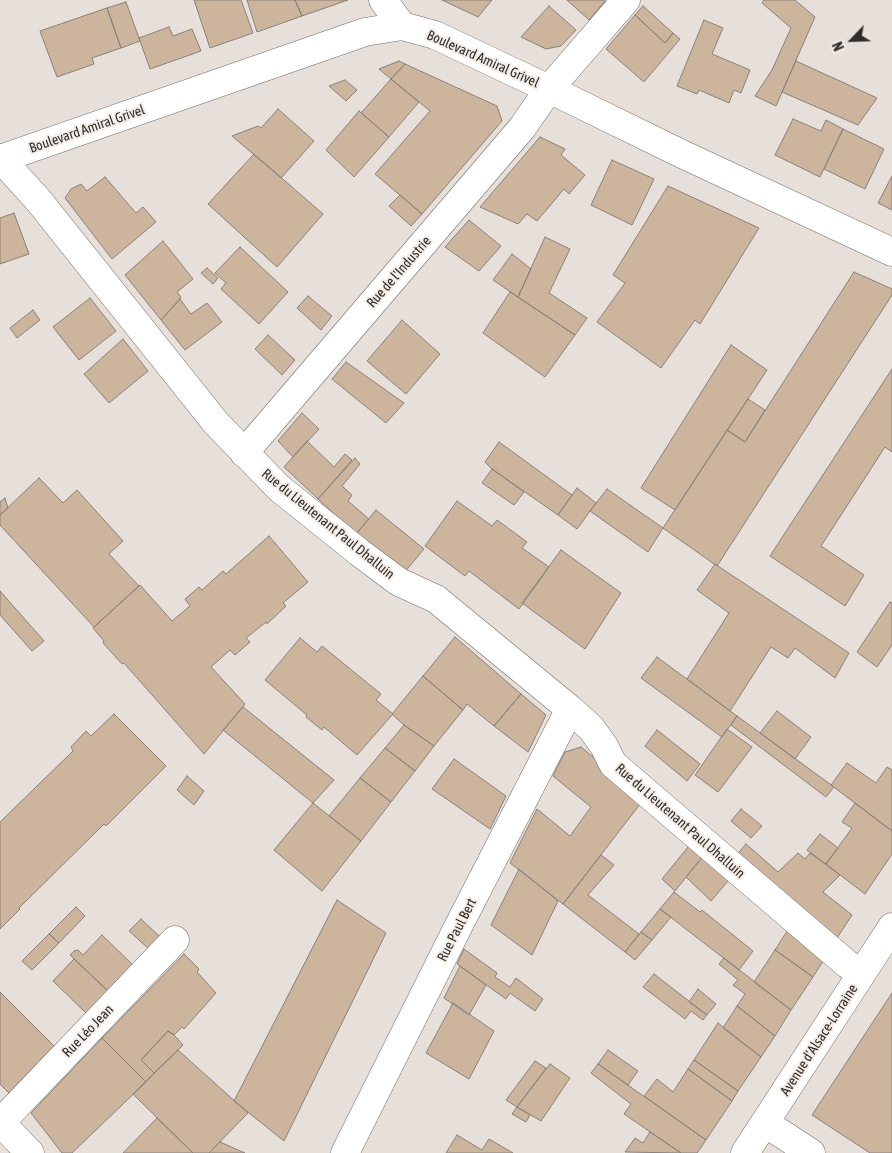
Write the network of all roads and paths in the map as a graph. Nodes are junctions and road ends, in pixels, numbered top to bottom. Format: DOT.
graph roads {
  1 [pos="383,0"];
  2 [pos="626,0"];
  3 [pos="402,26"];
  4 [pos="549,89"];
  5 [pos="0,159"];
  6 [pos="892,252"];
  7 [pos="244,453"];
  8 [pos="570,708"];
  9 [pos="892,927"];
  10 [pos="175,940"];
  11 [pos="862,973"];
  12 [pos="0,1122"];
  13 [pos="765,1123"];
  14 [pos="30,1153"];
  15 [pos="345,1153"];
  16 [pos="745,1153"];
  17 [pos="811,1153"];
  1 -- 3 [label="street"];
  2 -- 4 [label="street, Rue de l'Industrie"];
  3 -- 4 [label="street, Boulevard Amiral Grivel"];
  3 -- 5 [label="street, Boulevard Amiral Grivel"];
  4 -- 6 [label="street, Boulevard Amiral Grivel"];
  4 -- 7 [label="street, Rue de l'Industrie"];
  5 -- 7 [label="street, Rue du Lieutenant Paul Dhalluin"];
  7 -- 8 [label="street, Rue du Lieutenant Paul Dhalluin"];
  8 -- 11 [label="street, Rue du Lieutenant Paul Dhalluin"];
  8 -- 15 [label="street, Rue Paul Bert"];
  9 -- 11 [label="street, Avenue d'Alsace-Lorraine"];
  10 -- 12 [label="street, Rue Léo Jean"];
  11 -- 13 [label="street, Avenue d'Alsace-Lorraine"];
  12 -- 14 [label="street"];
  13 -- 16 [label="street, Avenue d'Alsace-Lorraine"];
  13 -- 17 [label="street"];
}
